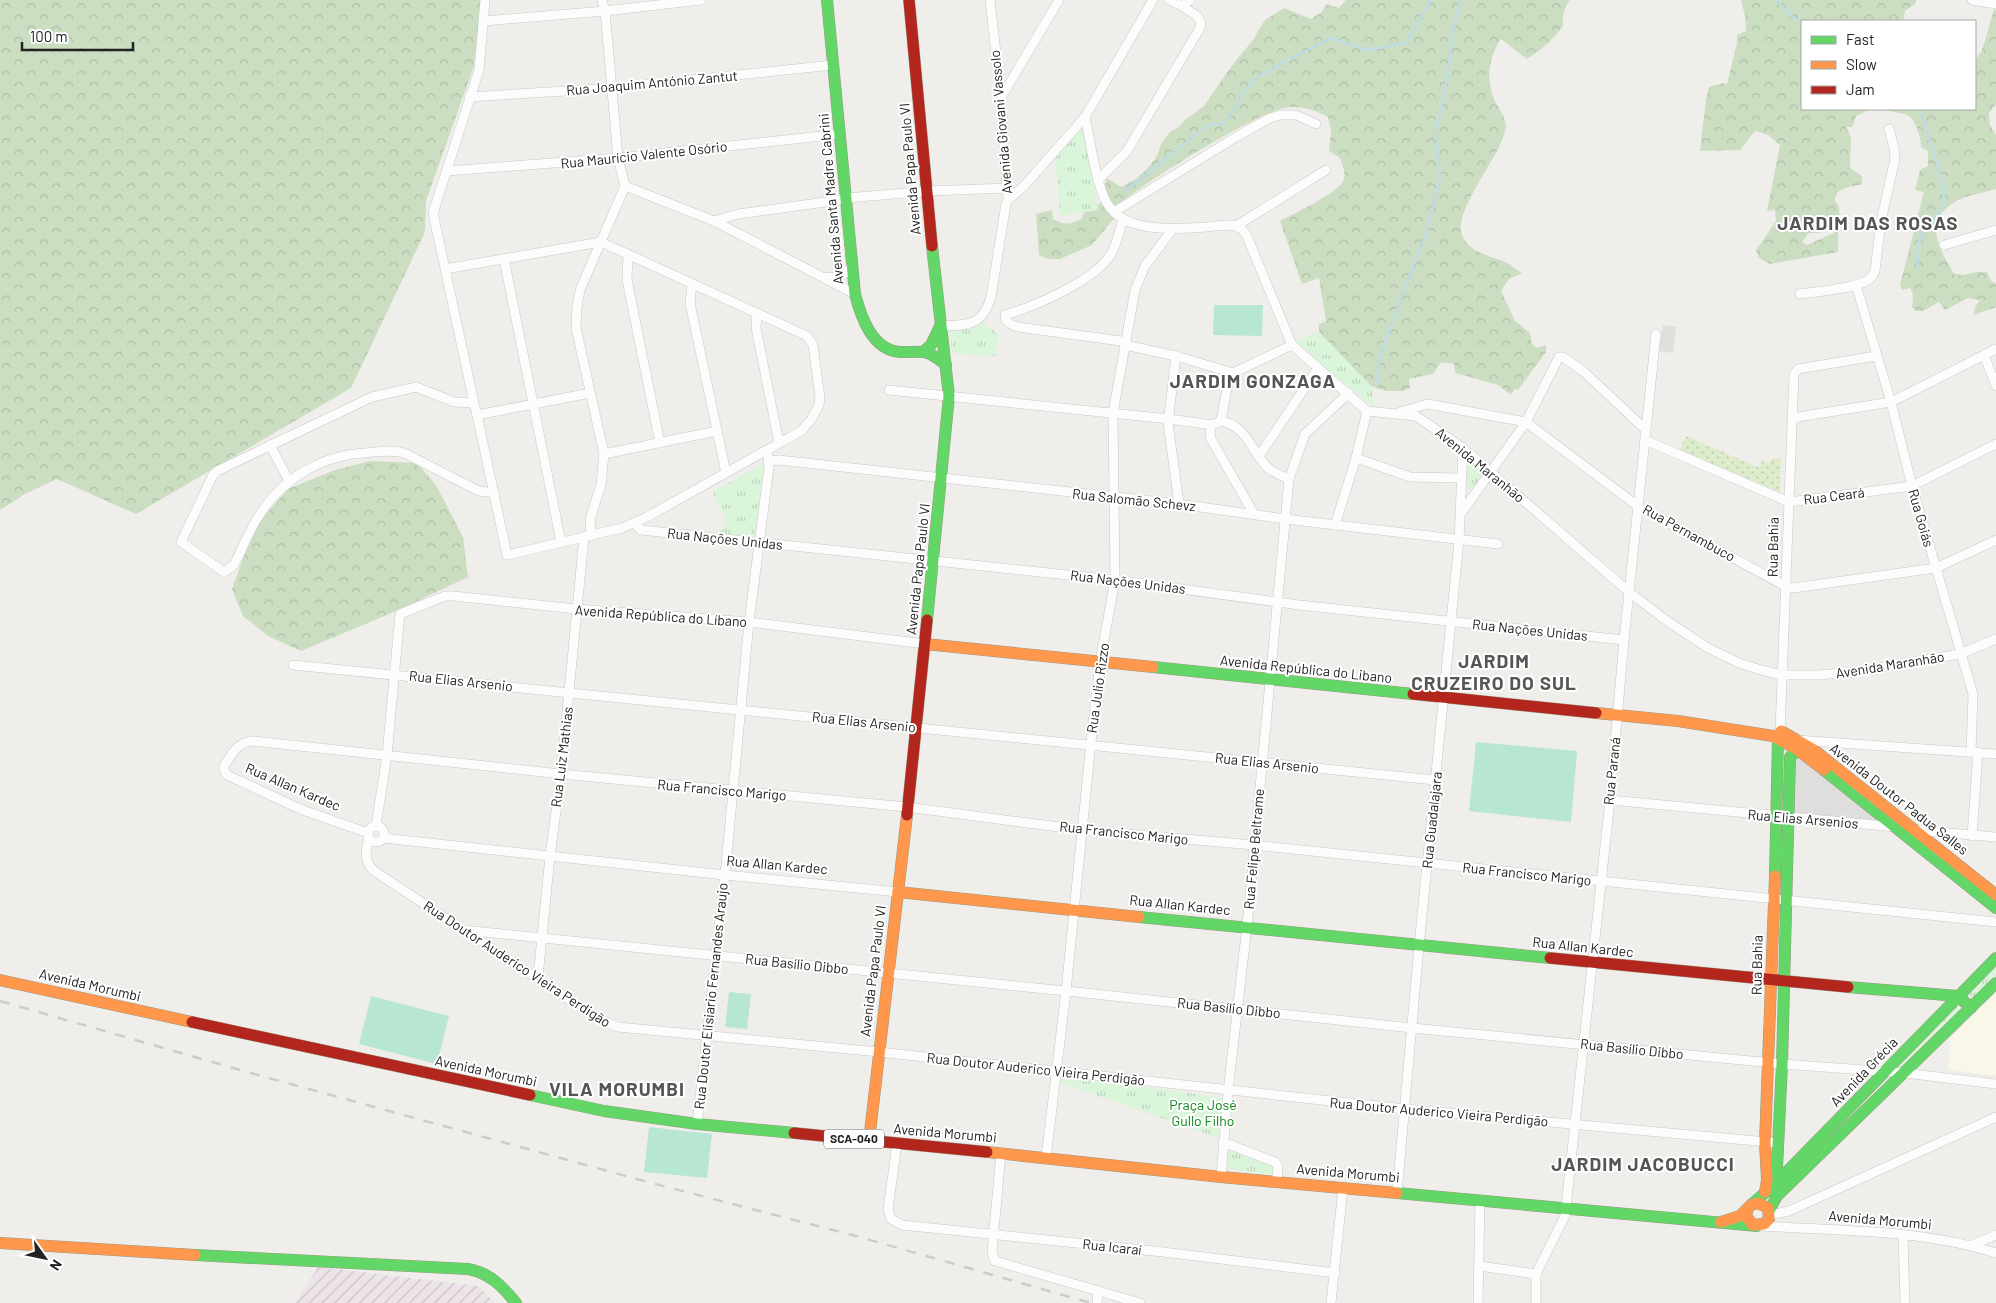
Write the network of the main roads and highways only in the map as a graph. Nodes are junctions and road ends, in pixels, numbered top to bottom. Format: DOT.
graph roads {
  1 [pos="826,0"];
  2 [pos="909,0"];
  3 [pos="940,326"];
  4 [pos="924,351"];
  5 [pos="946,365"];
  6 [pos="925,644"];
  7 [pos="1779,734"];
  8 [pos="1795,749"];
  9 [pos="1778,756"];
  10 [pos="898,892"];
  11 [pos="1996,895"];
  12 [pos="1996,908"];
  13 [pos="1996,958"];
  14 [pos="0,980"];
  15 [pos="1772,981"];
  16 [pos="1784,982"];
  17 [pos="1996,983"];
  18 [pos="1958,996"];
  19 [pos="1971,1008"];
  20 [pos="869,1141"];
  21 [pos="1776,1190"];
  22 [pos="1765,1192"];
  23 [pos="1750,1207"];
  24 [pos="1770,1213"];
  25 [pos="1719,1222"];
  26 [pos="1759,1226"];
  27 [pos="0,1243"];
  28 [pos="516,1303"];
  1 -- 4 [label="main road, Avenida Santa Madre Cabrini"];
  2 -- 3 [label="main road, Avenida Papa Paulo VI"];
  3 -- 4 [label="main road"];
  3 -- 5 [label="main road, Avenida Papa Paulo VI"];
  4 -- 5 [label="main road"];
  5 -- 6 [label="main road, Avenida Papa Paulo VI"];
  6 -- 7 [label="main road, Avenida República do Libano"];
  6 -- 10 [label="main road, Avenida Papa Paulo VI"];
  7 -- 8 [label="main road, Avenida Doutor Padua Salles"];
  7 -- 9 [label="main road, Rua Bahia"];
  8 -- 9 [label="main road"];
  8 -- 11 [label="main road, Avenida Doutor Padua Salles"];
  8 -- 12 [label="main road, Avenida Doutor Padua Salles"];
  8 -- 16 [label="main road, Rua Bahia"];
  9 -- 15 [label="main road, Rua Bahia"];
  10 -- 15 [label="main road, Rua Allan Kardec"];
  10 -- 20 [label="main road, Avenida Papa Paulo VI"];
  13 -- 18 [label="main road, Avenida Grécia"];
  14 -- 20 [label="main road, Avenida Morumbi / SCA-040"];
  15 -- 16 [label="main road, Rua Allan Kardec"];
  15 -- 22 [label="main road, Rua Bahia"];
  16 -- 18 [label="main road, Rua Allan Kardec"];
  16 -- 21 [label="main road, Rua Bahia"];
  17 -- 19 [label="main road, Avenida Grécia"];
  18 -- 19 [label="main road"];
  18 -- 21 [label="main road, Avenida Grécia"];
  19 -- 21 [label="main road, Avenida Grécia"];
  20 -- 25 [label="main road, Avenida Morumbi / SCA-040"];
  21 -- 22 [label="main road, Avenida Grécia"];
  21 -- 24 [label="main road, Avenida Grécia"];
  22 -- 23 [label="main road, Avenida Grécia"];
  23 -- 24 [label="main road"];
  23 -- 25 [label="main road, Avenida Morumbi / SCA-040"];
  23 -- 26 [label="main road"];
  24 -- 26 [label="main road"];
  25 -- 26 [label="main road, Avenida Morumbi / SCA-040"];
  27 -- 28 [label="main road"];
}
